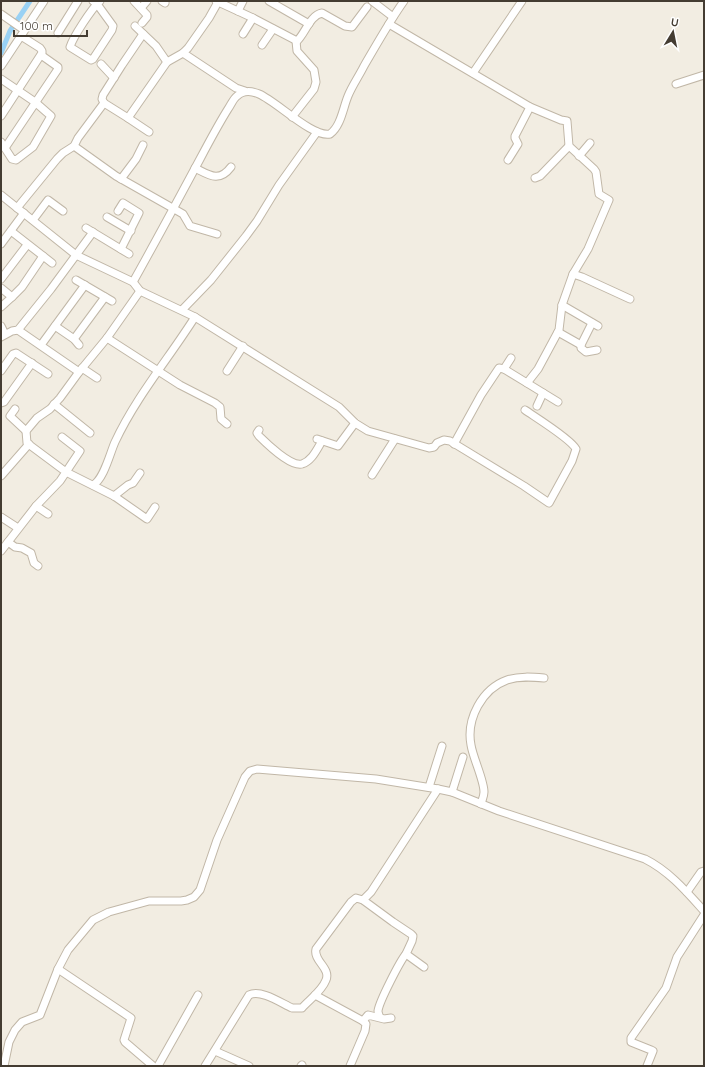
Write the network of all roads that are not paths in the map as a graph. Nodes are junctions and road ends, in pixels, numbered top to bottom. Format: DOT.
graph roads {
  1 [pos="44,1"];
  2 [pos="78,1"];
  3 [pos="134,1"];
  4 [pos="147,1"];
  5 [pos="243,1"];
  6 [pos="269,1"];
  7 [pos="404,1"];
  8 [pos="522,1"];
  9 [pos="97,2"];
  10 [pos="217,2"];
  11 [pos="369,4"];
  12 [pos="141,8"];
  13 [pos="238,11"];
  14 [pos="3,16"];
  15 [pos="253,18"];
  16 [pos="391,20"];
  17 [pos="142,23"];
  18 [pos="309,24"];
  19 [pos="135,26"];
  20 [pos="273,28"];
  21 [pos="21,31"];
  22 [pos="58,33"];
  23 [pos="143,34"];
  24 [pos="243,34"];
  25 [pos="296,41"];
  26 [pos="262,45"];
  27 [pos="183,53"];
  28 [pos="41,55"];
  29 [pos="167,62"];
  30 [pos="101,64"];
  31 [pos="1,66"];
  32 [pos="474,73"];
  33 [pos="704,75"];
  34 [pos="114,78"];
  35 [pos="1,80"];
  36 [pos="676,84"];
  37 [pos="18,91"];
  38 [pos="245,91"];
  39 [pos="35,102"];
  40 [pos="104,103"];
  41 [pos="530,107"];
  42 [pos="1,116"];
  43 [pos="292,116"];
  44 [pos="128,118"];
  45 [pos="149,132"];
  46 [pos="318,132"];
  47 [pos="590,143"];
  48 [pos="3,145"];
  49 [pos="143,145"];
  50 [pos="74,146"];
  51 [pos="569,146"];
  52 [pos="579,156"];
  53 [pos="508,160"];
  54 [pos="195,168"];
  55 [pos="231,168"];
  56 [pos="535,178"];
  57 [pos="121,180"];
  58 [pos="1,195"];
  59 [pos="17,208"];
  60 [pos="173,209"];
  61 [pos="64,211"];
  62 [pos="118,211"];
  63 [pos="24,213"];
  64 [pos="107,217"];
  65 [pos="33,220"];
  66 [pos="86,228"];
  67 [pos="11,231"];
  68 [pos="131,231"];
  69 [pos="93,232"];
  70 [pos="217,234"];
  71 [pos="1,244"];
  72 [pos="27,245"];
  73 [pos="121,249"];
  74 [pos="129,254"];
  75 [pos="76,255"];
  76 [pos="44,256"];
  77 [pos="52,262"];
  78 [pos="574,274"];
  79 [pos="1,279"];
  80 [pos="76,280"];
  81 [pos="133,282"];
  82 [pos="85,285"];
  83 [pos="1,288"];
  84 [pos="140,291"];
  85 [pos="12,297"];
  86 [pos="105,297"];
  87 [pos="630,300"];
  88 [pos="112,301"];
  89 [pos="562,305"];
  90 [pos="1,307"];
  91 [pos="182,310"];
  92 [pos="195,317"];
  93 [pos="1,326"];
  94 [pos="55,326"];
  95 [pos="18,330"];
  96 [pos="558,332"];
  97 [pos="3,336"];
  98 [pos="107,338"];
  99 [pos="581,344"];
  100 [pos="41,345"];
  101 [pos="243,346"];
  102 [pos="597,350"];
  103 [pos="511,358"];
  104 [pos="32,363"];
  105 [pos="504,369"];
  106 [pos="80,370"];
  107 [pos="1,371"];
  108 [pos="226,371"];
  109 [pos="158,372"];
  110 [pos="48,374"];
  111 [pos="97,378"];
  112 [pos="527,383"];
  113 [pos="543,393"];
  114 [pos="558,402"];
  115 [pos="1,403"];
  116 [pos="54,404"];
  117 [pos="537,406"];
  118 [pos="15,409"];
  119 [pos="525,410"];
  120 [pos="355,423"];
  121 [pos="227,424"];
  122 [pos="259,430"];
  123 [pos="26,431"];
  124 [pos="90,433"];
  125 [pos="62,437"];
  126 [pos="395,439"];
  127 [pos="29,444"];
  128 [pos="454,444"];
  129 [pos="66,472"];
  130 [pos="140,473"];
  131 [pos="372,475"];
  132 [pos="1,476"];
  133 [pos="93,485"];
  134 [pos="114,496"];
  135 [pos="36,506"];
  136 [pos="155,507"];
  137 [pos="48,514"];
  138 [pos="1,517"];
  139 [pos="18,528"];
  140 [pos="8,542"];
  141 [pos="1,551"];
  142 [pos="38,566"];
  143 [pos="544,678"];
  144 [pos="442,746"];
  145 [pos="464,757"];
  146 [pos="429,787"];
  147 [pos="438,789"];
  148 [pos="452,792"];
  149 [pos="481,804"];
  150 [pos="704,871"];
  151 [pos="687,892"];
  152 [pos="363,900"];
  153 [pos="704,911"];
  154 [pos="704,915"];
  155 [pos="406,954"];
  156 [pos="424,967"];
  157 [pos="58,969"];
  158 [pos="198,995"];
  159 [pos="315,995"];
  160 [pos="380,1017"];
  161 [pos="390,1018"];
  162 [pos="363,1021"];
  163 [pos="215,1051"];
  164 [pos="4,1066"];
  165 [pos="152,1066"];
  166 [pos="158,1066"];
  167 [pos="205,1066"];
  168 [pos="249,1066"];
  169 [pos="350,1066"];
  170 [pos="646,1066"];
  1 -- 21 [label="street"];
  2 -- 22 [label="street"];
  3 -- 12 [label="street"];
  4 -- 12 [label="street"];
  5 -- 13 [label="street"];
  6 -- 18 [label="street"];
  7 -- 16 [label="street"];
  8 -- 32 [label="street"];
  9 -- 9 [label="street"];
  10 -- 13 [label="street"];
  10 -- 27 [label="street"];
  11 -- 16 [label="street"];
  11 -- 18 [label="street"];
  12 -- 17 [label="street"];
  13 -- 15 [label="street"];
  14 -- 21 [label="street"];
  15 -- 20 [label="street"];
  15 -- 24 [label="street"];
  16 -- 32 [label="street"];
  16 -- 46 [label="street"];
  18 -- 25 [label="street"];
  19 -- 23 [label="street"];
  20 -- 25 [label="street"];
  20 -- 26 [label="street"];
  21 -- 28 [label="street"];
  21 -- 31 [label="street"];
  23 -- 29 [label="street"];
  23 -- 34 [label="street"];
  25 -- 43 [label="street"];
  27 -- 29 [label="street"];
  27 -- 38 [label="street"];
  28 -- 37 [label="street"];
  28 -- 39 [label="street"];
  29 -- 44 [label="street"];
  30 -- 34 [label="street"];
  32 -- 41 [label="street"];
  33 -- 36 [label="street"];
  34 -- 40 [label="street"];
  35 -- 37 [label="street"];
  37 -- 39 [label="street"];
  37 -- 42 [label="street"];
  38 -- 43 [label="street"];
  38 -- 54 [label="street"];
  39 -- 48 [label="street"];
  39 -- 48 [label="street"];
  40 -- 44 [label="street"];
  40 -- 50 [label="street"];
  41 -- 51 [label="street"];
  41 -- 53 [label="street"];
  43 -- 46 [label="street"];
  44 -- 45 [label="street"];
  46 -- 91 [label="street"];
  47 -- 52 [label="street"];
  49 -- 57 [label="street"];
  50 -- 57 [label="street"];
  50 -- 59 [label="street"];
  51 -- 52 [label="street"];
  51 -- 56 [label="street"];
  52 -- 78 [label="street"];
  54 -- 55 [label="street"];
  54 -- 60 [label="street"];
  57 -- 60 [label="street"];
  58 -- 59 [label="street"];
  59 -- 63 [label="street"];
  60 -- 70 [label="street"];
  60 -- 81 [label="street"];
  61 -- 65 [label="street"];
  62 -- 68 [label="street"];
  63 -- 65 [label="street"];
  63 -- 67 [label="street"];
  64 -- 68 [label="street"];
  65 -- 75 [label="street"];
  66 -- 69 [label="street"];
  67 -- 71 [label="street"];
  67 -- 72 [label="street"];
  68 -- 73 [label="street"];
  69 -- 73 [label="street"];
  69 -- 75 [label="street"];
  72 -- 76 [label="street"];
  72 -- 79 [label="street"];
  73 -- 74 [label="street"];
  75 -- 81 [label="street"];
  75 -- 95 [label="street"];
  76 -- 77 [label="street"];
  76 -- 85 [label="street"];
  78 -- 87 [label="street"];
  78 -- 89 [label="street"];
  80 -- 82 [label="street"];
  81 -- 84 [label="street"];
  82 -- 86 [label="street"];
  82 -- 94 [label="street"];
  83 -- 85 [label="street"];
  84 -- 91 [label="street"];
  84 -- 98 [label="street"];
  85 -- 90 [label="street"];
  86 -- 88 [label="street"];
  86 -- 94 [label="street"];
  89 -- 96 [label="street"];
  89 -- 99 [label="street"];
  91 -- 92 [label="street"];
  92 -- 101 [label="street"];
  92 -- 109 [label="street"];
  93 -- 97 [label="street"];
  94 -- 100 [label="street"];
  95 -- 97 [label="street"];
  95 -- 100 [label="street"];
  96 -- 99 [label="street"];
  96 -- 112 [label="street"];
  98 -- 106 [label="street"];
  98 -- 109 [label="street"];
  99 -- 102 [label="street"];
  100 -- 106 [label="street"];
  101 -- 108 [label="street"];
  101 -- 120 [label="street"];
  103 -- 105 [label="street"];
  104 -- 107 [label="street"];
  104 -- 110 [label="street"];
  104 -- 115 [label="street"];
  105 -- 112 [label="street"];
  105 -- 128 [label="street"];
  106 -- 111 [label="street"];
  106 -- 116 [label="street"];
  109 -- 121 [label="street"];
  109 -- 133 [label="street"];
  112 -- 113 [label="street"];
  113 -- 114 [label="street"];
  113 -- 117 [label="street"];
  116 -- 123 [label="street"];
  116 -- 124 [label="street"];
  118 -- 123 [label="street"];
  119 -- 128 [label="street"];
  120 -- 122 [label="street"];
  120 -- 126 [label="street"];
  123 -- 127 [label="street"];
  125 -- 129 [label="street"];
  126 -- 128 [label="street"];
  126 -- 131 [label="street"];
  127 -- 129 [label="street"];
  127 -- 132 [label="street"];
  129 -- 133 [label="street"];
  129 -- 135 [label="street"];
  130 -- 134 [label="street"];
  133 -- 134 [label="street"];
  134 -- 136 [label="street"];
  135 -- 137 [label="street"];
  135 -- 139 [label="street"];
  138 -- 139 [label="street"];
  139 -- 140 [label="street"];
  140 -- 141 [label="street"];
  140 -- 142 [label="street"];
  143 -- 149 [label="street"];
  144 -- 146 [label="street"];
  145 -- 148 [label="street"];
  146 -- 147 [label="street"];
  146 -- 157 [label="street"];
  147 -- 148 [label="street"];
  147 -- 152 [label="street"];
  148 -- 149 [label="street"];
  149 -- 151 [label="street"];
  150 -- 151 [label="street"];
  151 -- 153 [label="street"];
  152 -- 155 [label="street"];
  152 -- 159 [label="street"];
  154 -- 170 [label="street"];
  155 -- 156 [label="street"];
  155 -- 160 [label="street"];
  157 -- 164 [label="street"];
  157 -- 165 [label="street"];
  158 -- 166 [label="street"];
  159 -- 162 [label="street"];
  159 -- 163 [label="street"];
  160 -- 161 [label="street"];
  160 -- 162 [label="street"];
  162 -- 169 [label="street"];
  163 -- 167 [label="street"];
  163 -- 168 [label="street"];
}
